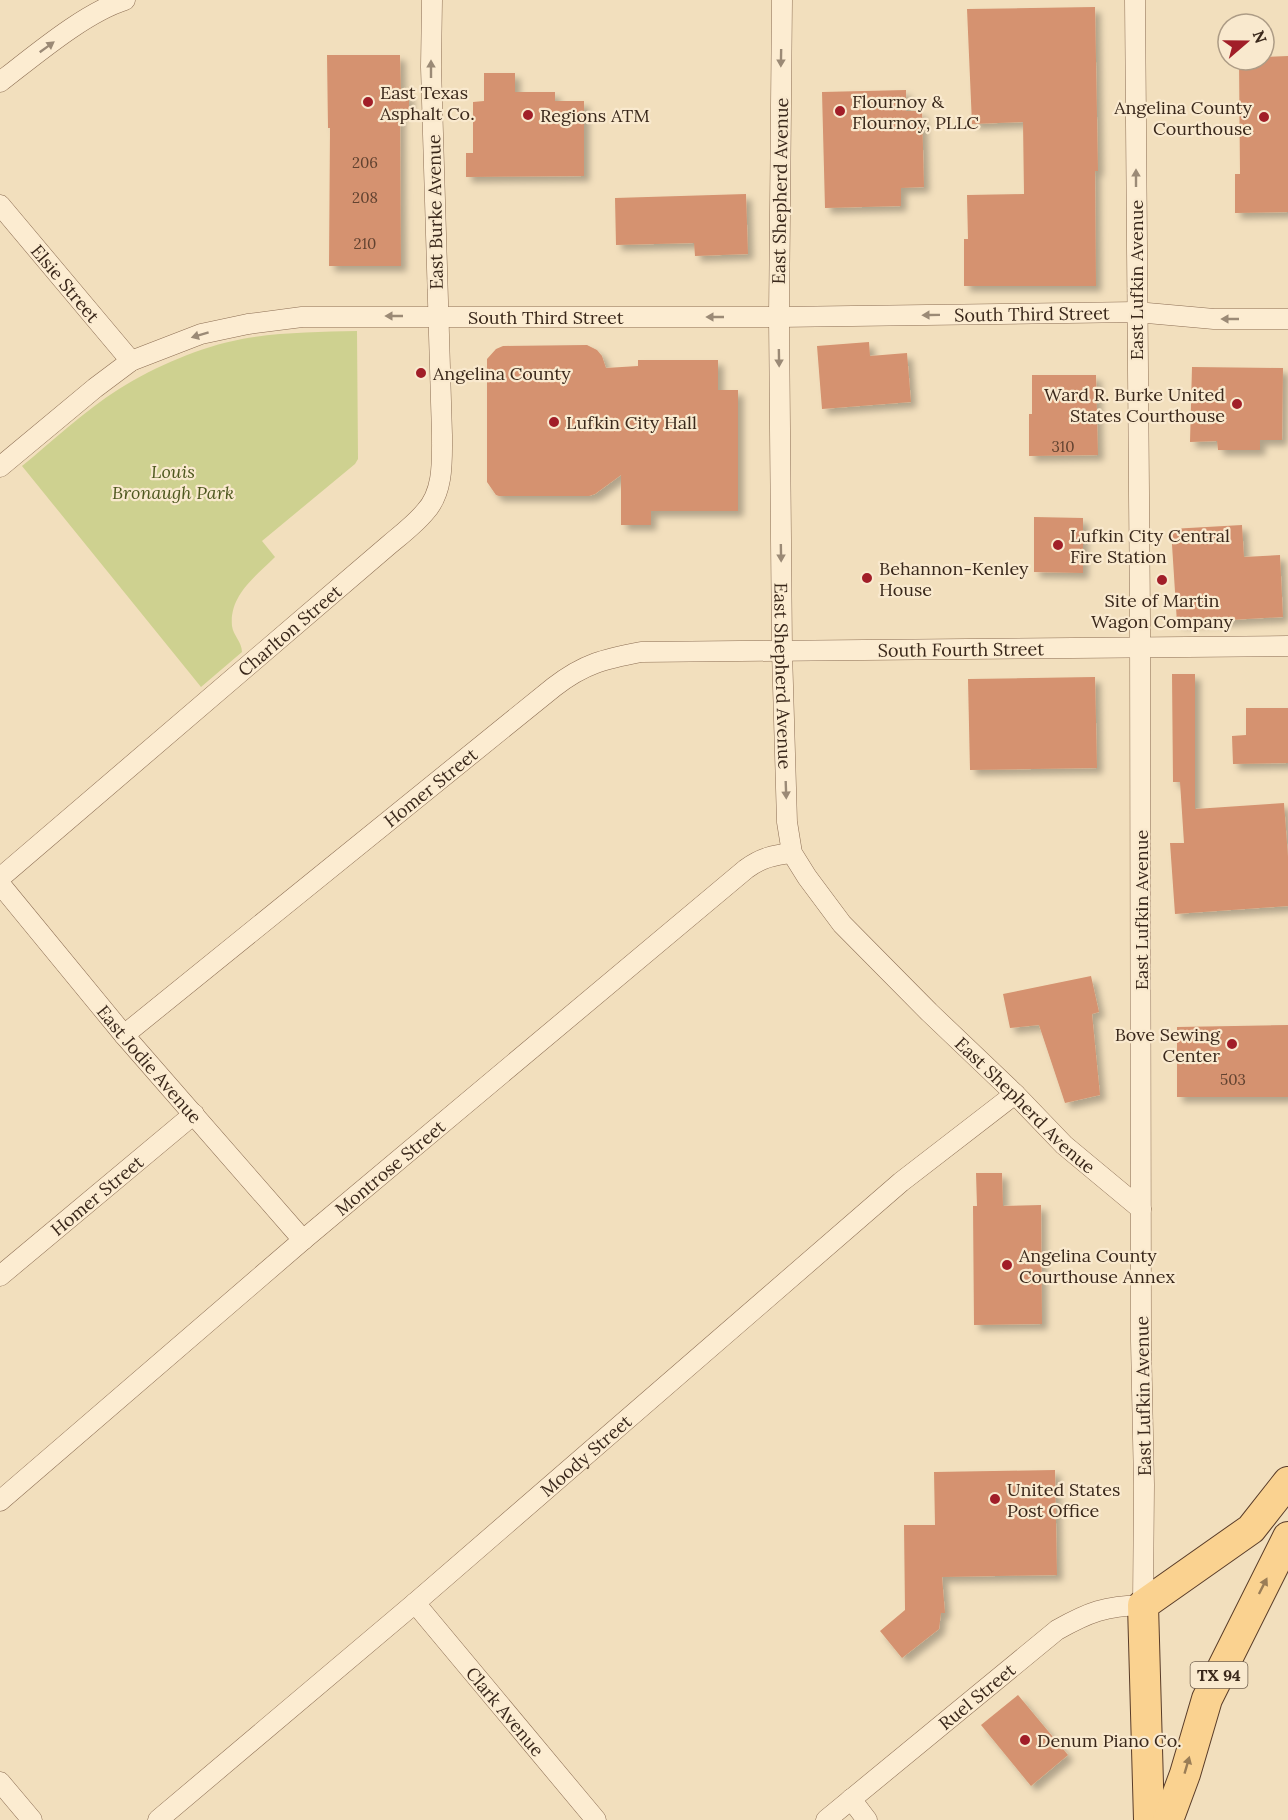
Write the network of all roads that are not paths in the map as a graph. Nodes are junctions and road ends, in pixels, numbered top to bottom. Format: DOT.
graph roads {
  1 [pos="432,0"];
  2 [pos="782,0"];
  3 [pos="1135,0"];
  4 [pos="116,1"];
  5 [pos="0,82"];
  6 [pos="0,205"];
  7 [pos="1136,312"];
  8 [pos="437,316"];
  9 [pos="779,317"];
  10 [pos="1288,319"];
  11 [pos="131,361"];
  12 [pos="0,467"];
  13 [pos="1140,646"];
  14 [pos="1288,646"];
  15 [pos="782,651"];
  16 [pos="792,853"];
  17 [pos="0,878"];
  18 [pos="0,884"];
  19 [pos="124,1035"];
  20 [pos="1015,1094"];
  21 [pos="194,1114"];
  22 [pos="1141,1209"];
  23 [pos="303,1240"];
  24 [pos="0,1276"];
  25 [pos="1288,1482"];
  26 [pos="0,1501"];
  27 [pos="1288,1537"];
  28 [pos="415,1603"];
  29 [pos="1143,1605"];
  30 [pos="0,1782"];
  31 [pos="851,1799"];
  32 [pos="32,1820"];
  33 [pos="158,1820"];
  34 [pos="596,1820"];
  35 [pos="826,1820"];
  36 [pos="867,1820"];
  37 [pos="1149,1820"];
  38 [pos="1168,1820"];
  8 -- 1 [label="street, East Burke Avenue, one-way"];
  2 -- 9 [label="street, East Shepherd Avenue, one-way"];
  7 -- 3 [label="street, East Lufkin Avenue, one-way"];
  5 -- 4 [label="street, one-way"];
  6 -- 11 [label="street, Elsie Street"];
  7 -- 9 [label="street, South Third Street, one-way"];
  10 -- 7 [label="street, South Third Street, one-way"];
  7 -- 13 [label="street, East Lufkin Avenue"];
  9 -- 8 [label="street, South Third Street, one-way"];
  8 -- 11 [label="street, South Third Street, one-way"];
  8 -- 17 [label="street, Charlton Street"];
  9 -- 15 [label="street, East Shepherd Avenue, one-way"];
  11 -- 12 [label="street, South Third Street"];
  13 -- 14 [label="street, South Fourth Street"];
  13 -- 15 [label="street, South Fourth Street"];
  13 -- 22 [label="street, East Lufkin Avenue"];
  15 -- 16 [label="street, East Shepherd Avenue, one-way"];
  15 -- 19 [label="street, Homer Street"];
  16 -- 20 [label="street, East Shepherd Avenue"];
  16 -- 23 [label="street, Montrose Street"];
  18 -- 19 [label="street, East Jodie Avenue"];
  19 -- 21 [label="street, East Jodie Avenue"];
  20 -- 22 [label="street, East Shepherd Avenue"];
  20 -- 28 [label="street, Moody Street"];
  21 -- 23 [label="street, East Jodie Avenue"];
  21 -- 24 [label="street, Homer Street"];
  22 -- 29 [label="street, East Lufkin Avenue"];
  23 -- 26 [label="street, Montrose Street"];
  25 -- 29 [label="main road"];
  38 -- 27 [label="main road, TX 94, one-way"];
  28 -- 33 [label="street, Moody Street"];
  28 -- 34 [label="street, Clark Avenue"];
  29 -- 31 [label="street, Ruel Street"];
  29 -- 37 [label="main road, East Lufkin Avenue"];
  30 -- 32 [label="street"];
  31 -- 35 [label="street, Ruel Street"];
  31 -- 36 [label="street"];
}
